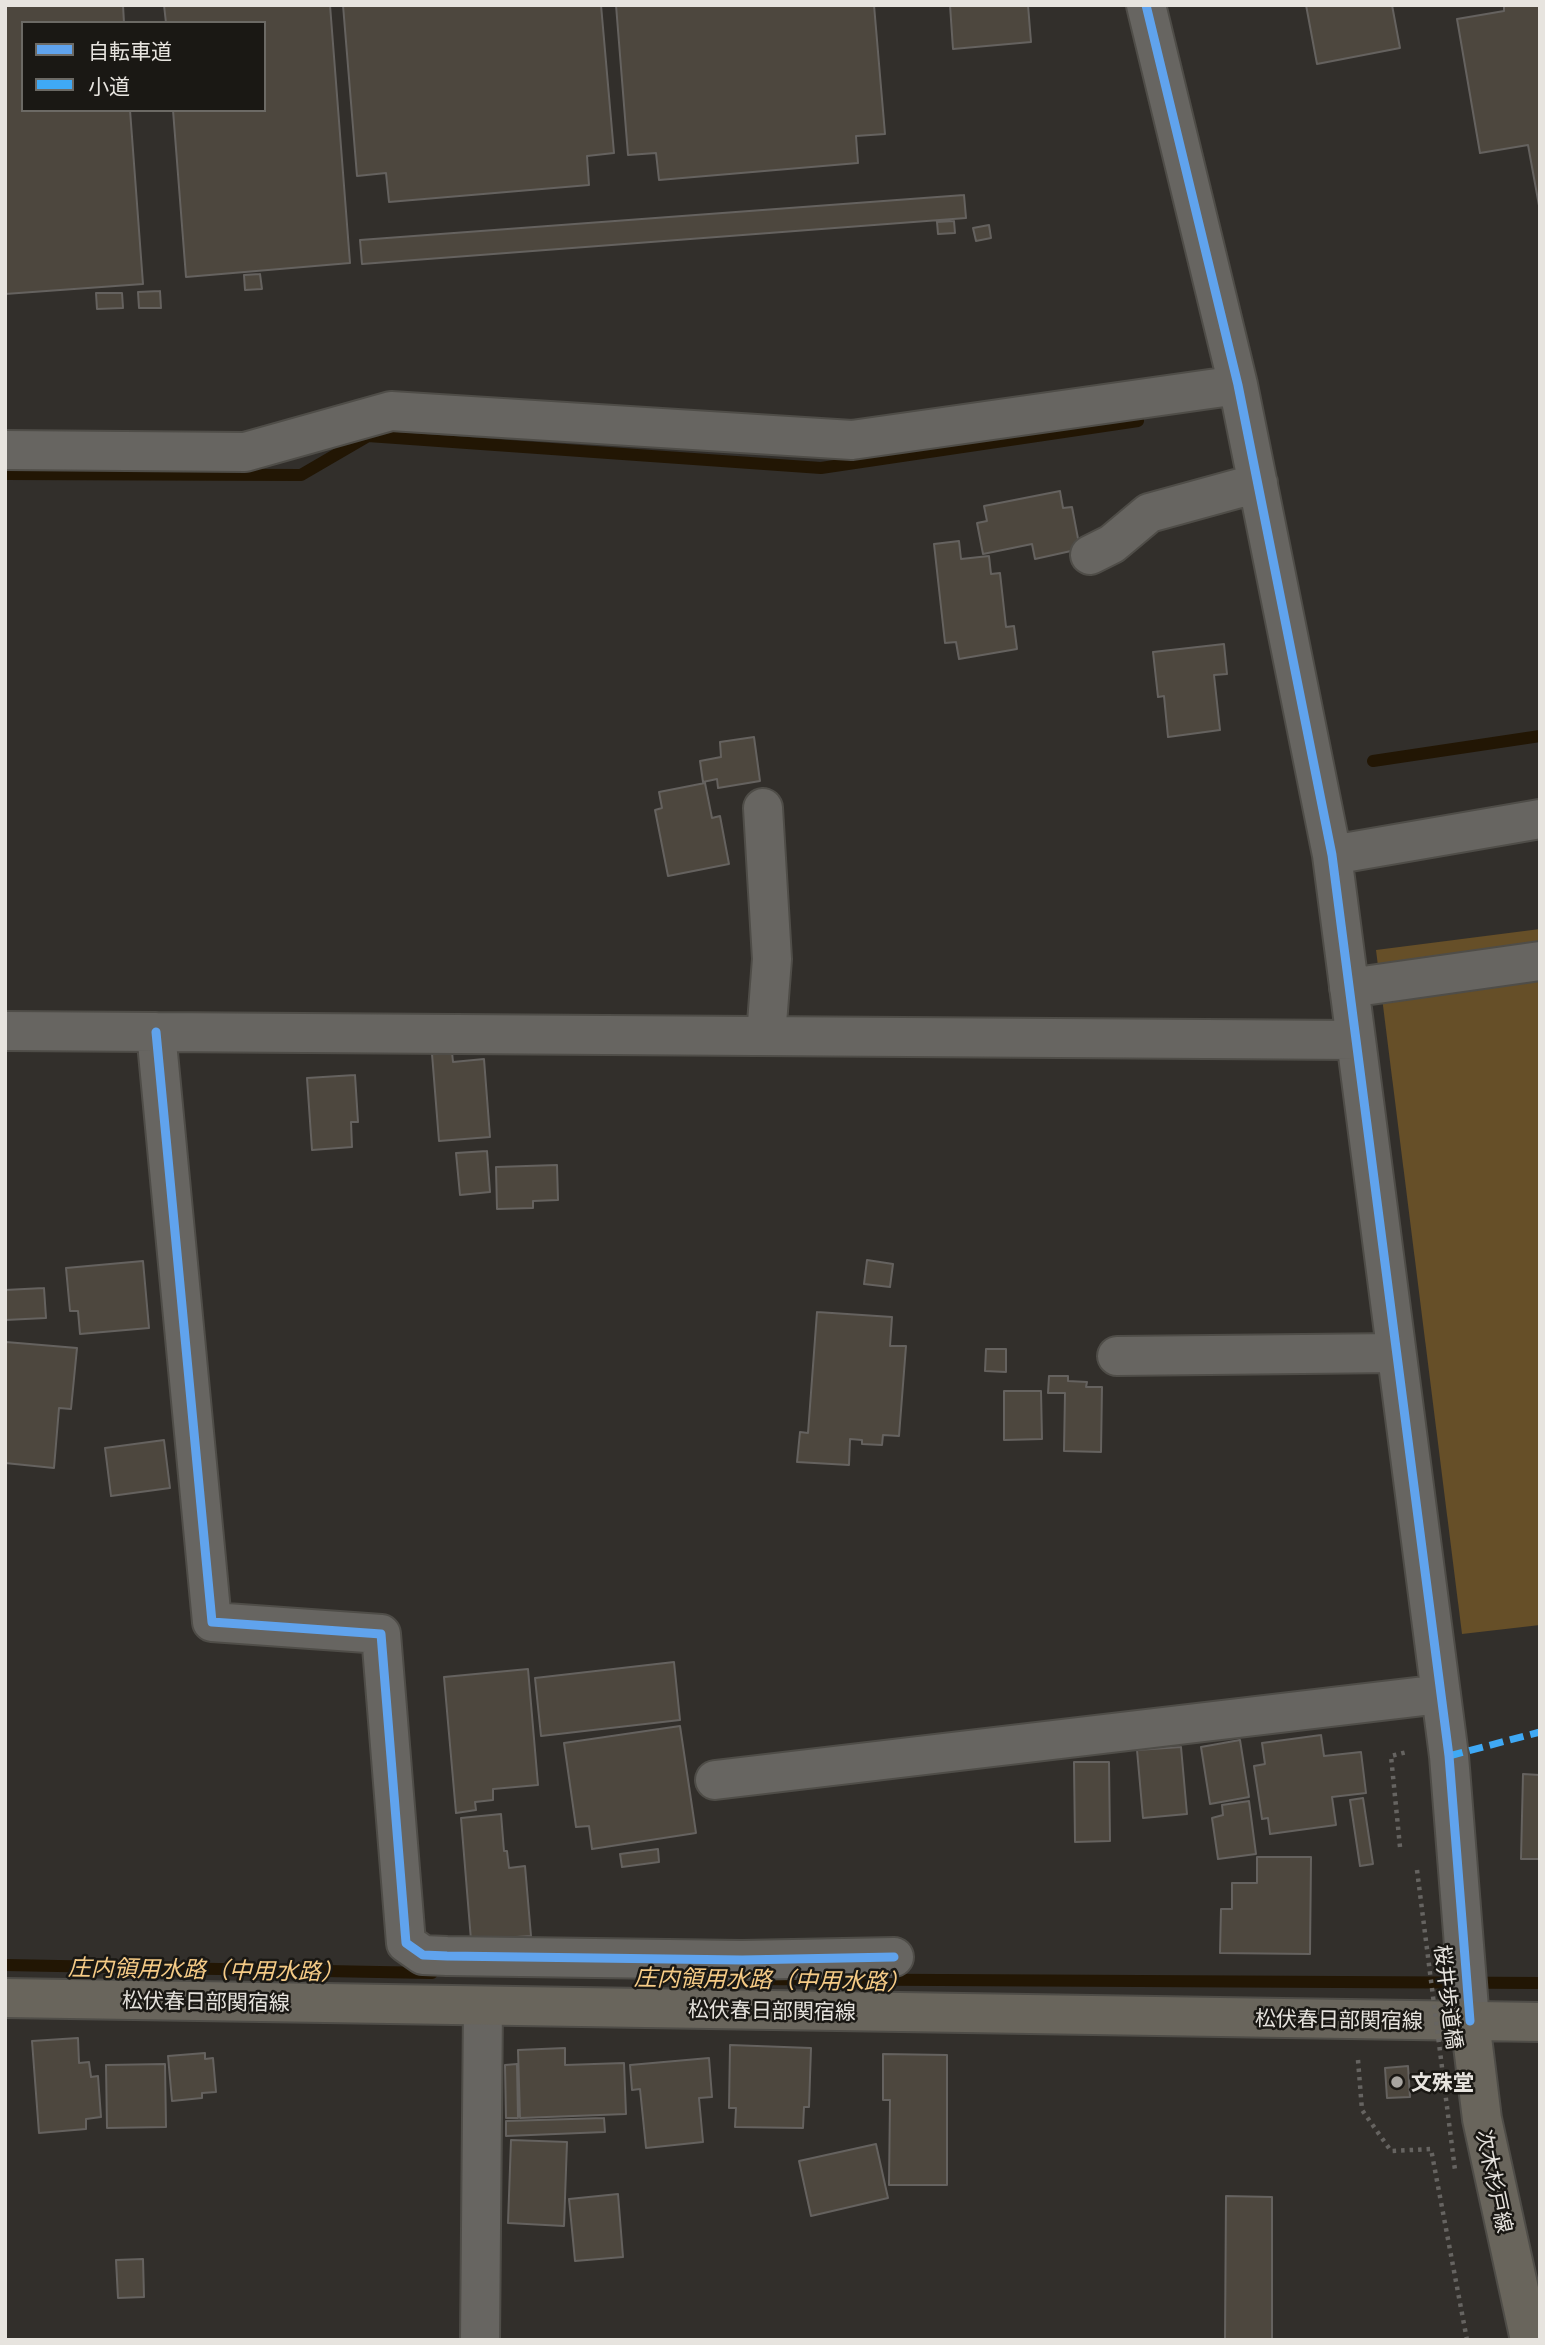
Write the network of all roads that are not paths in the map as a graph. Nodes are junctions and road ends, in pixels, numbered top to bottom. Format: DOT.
graph roads {
  1 [pos="1146,5"];
  2 [pos="1238,385"];
  3 [pos="5,450"];
  4 [pos="1258,483"];
  5 [pos="1090,555"];
  6 [pos="763,808"];
  7 [pos="1540,819"];
  8 [pos="1332,855"];
  9 [pos="1540,961"];
  10 [pos="1349,988"];
  11 [pos="5,1031"];
  12 [pos="156,1032"];
  13 [pos="766,1036"];
  14 [pos="1356,1040"];
  15 [pos="1396,1353"];
  16 [pos="1117,1356"];
  17 [pos="1441,1694"];
  18 [pos="715,1780"];
  19 [pos="894,1957"];
  20 [pos="551,1958"];
  21 [pos="5,1998"];
  22 [pos="483,2006"];
  23 [pos="551,2007"];
  24 [pos="1471,2021"];
  25 [pos="1540,2022"];
  26 [pos="480,2340"];
  27 [pos="1530,2340"];
  1 -- 2 [label="street"];
  2 -- 3 [label="street"];
  2 -- 4 [label="street"];
  4 -- 5 [label="street"];
  4 -- 8 [label="street"];
  6 -- 13 [label="street"];
  7 -- 8 [label="street"];
  8 -- 10 [label="street"];
  9 -- 10 [label="street"];
  10 -- 14 [label="street"];
  11 -- 12 [label="street"];
  12 -- 13 [label="street"];
  12 -- 20 [label="street"];
  13 -- 14 [label="street"];
  14 -- 15 [label="street"];
  15 -- 16 [label="street"];
  15 -- 17 [label="street"];
  17 -- 18 [label="street"];
  17 -- 24 [label="street"];
  19 -- 20 [label="street"];
  20 -- 23 [label="street"];
  21 -- 22 [label="main road, 松伏春日部関宿線"];
  22 -- 23 [label="main road, 松伏春日部関宿線"];
  22 -- 26 [label="street"];
  23 -- 24 [label="main road, 松伏春日部関宿線"];
  24 -- 25 [label="main road, 松伏春日部関宿線"];
  24 -- 27 [label="main road, 次木杉戸線"];
}
